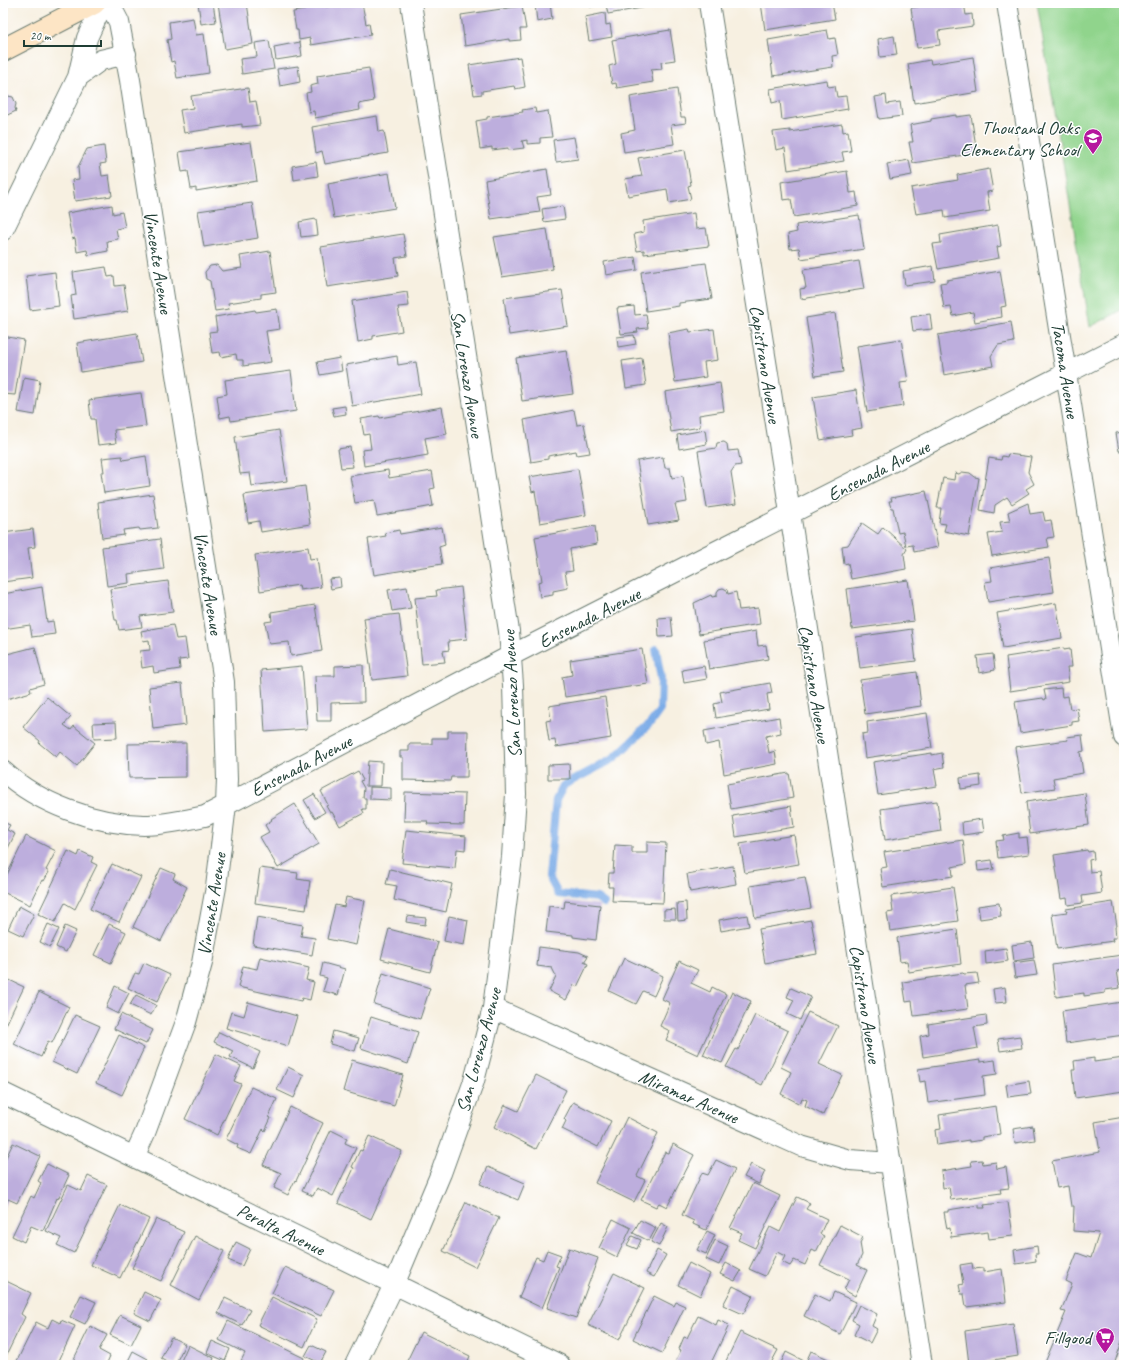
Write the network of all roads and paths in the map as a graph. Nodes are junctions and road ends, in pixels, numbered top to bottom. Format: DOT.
graph roads {
  1 [pos="94,3"];
  2 [pos="103,3"];
  3 [pos="110,3"];
  4 [pos="411,3"];
  5 [pos="709,3"];
  6 [pos="1007,3"];
  7 [pos="3,50"];
  8 [pos="126,54"];
  9 [pos="78,77"];
  10 [pos="3,230"];
  11 [pos="1124,344"];
  12 [pos="1067,374"];
  13 [pos="790,515"];
  14 [pos="510,656"];
  15 [pos="1124,737"];
  16 [pos="3,770"];
  17 [pos="226,805"];
  18 [pos="494,1008"];
  19 [pos="3,1093"];
  20 [pos="134,1156"];
  21 [pos="891,1163"];
  22 [pos="394,1285"];
  23 [pos="355,1365"];
  24 [pos="560,1365"];
  25 [pos="922,1365"];
  1 -- 7 [label="street"];
  2 -- 9 [label="street"];
  3 -- 8 [label="street, Vincente Avenue"];
  4 -- 14 [label="street, San Lorenzo Avenue"];
  5 -- 13 [label="street, Capistrano Avenue"];
  6 -- 12 [label="street, Tacoma Avenue"];
  8 -- 9 [label="street"];
  8 -- 17 [label="street, Vincente Avenue"];
  9 -- 10 [label="street"];
  11 -- 12 [label="street, Ensenada Avenue"];
  12 -- 13 [label="street, Ensenada Avenue"];
  12 -- 15 [label="street, Tacoma Avenue"];
  13 -- 14 [label="street, Ensenada Avenue"];
  13 -- 21 [label="street, Capistrano Avenue"];
  14 -- 17 [label="street, Ensenada Avenue"];
  14 -- 18 [label="street, San Lorenzo Avenue"];
  16 -- 17 [label="street, Ensenada Avenue"];
  17 -- 20 [label="street, Vincente Avenue"];
  18 -- 21 [label="street, Miramar Avenue"];
  18 -- 22 [label="street, San Lorenzo Avenue"];
  19 -- 20 [label="street, Peralta Avenue"];
  20 -- 22 [label="street, Peralta Avenue"];
  21 -- 25 [label="street, Capistrano Avenue"];
  22 -- 23 [label="street, San Lorenzo Avenue"];
  22 -- 24 [label="street, Peralta Avenue"];
}
